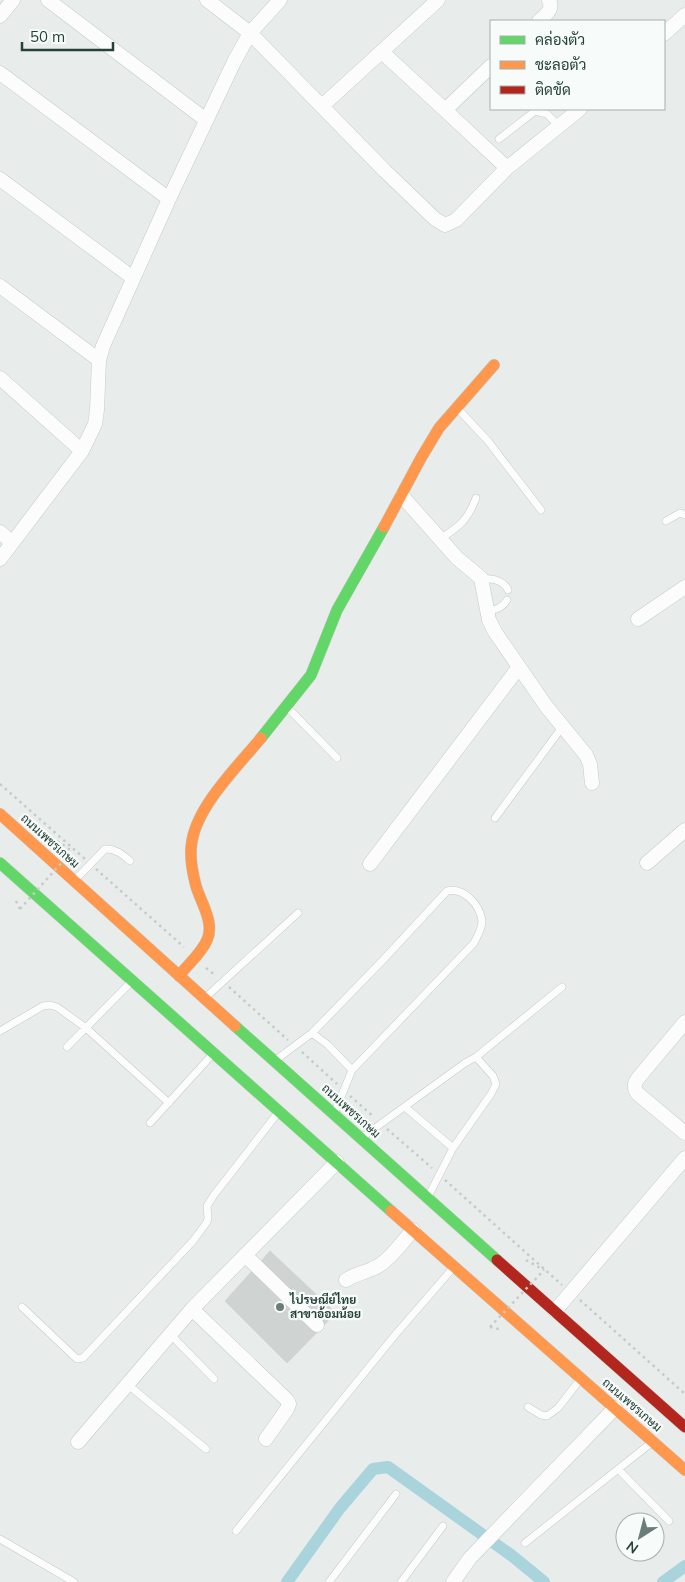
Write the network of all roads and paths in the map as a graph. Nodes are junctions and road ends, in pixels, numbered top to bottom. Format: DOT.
graph roads {
  1 [pos="14,0"];
  2 [pos="48,0"];
  3 [pos="207,0"];
  4 [pos="280,0"];
  5 [pos="438,0"];
  6 [pos="550,0"];
  7 [pos="685,15"];
  8 [pos="0,16"];
  9 [pos="539,20"];
  10 [pos="250,33"];
  11 [pos="665,33"];
  12 [pos="382,52"];
  13 [pos="490,67"];
  14 [pos="0,73"];
  15 [pos="322,106"];
  16 [pos="445,110"];
  17 [pos="579,110"];
  18 [pos="206,120"];
  19 [pos="559,126"];
  20 [pos="499,139"];
  21 [pos="507,168"];
  22 [pos="0,179"];
  23 [pos="169,199"];
  24 [pos="133,278"];
  25 [pos="0,286"];
  26 [pos="99,360"];
  27 [pos="494,365"];
  28 [pos="0,378"];
  29 [pos="456,407"];
  30 [pos="82,451"];
  31 [pos="402,496"];
  32 [pos="476,498"];
  33 [pos="541,510"];
  34 [pos="685,515"];
  35 [pos="666,521"];
  36 [pos="0,532"];
  37 [pos="440,538"];
  38 [pos="12,543"];
  39 [pos="0,559"];
  40 [pos="481,578"];
  41 [pos="685,587"];
  42 [pos="508,590"];
  43 [pos="507,600"];
  44 [pos="488,611"];
  45 [pos="638,619"];
  46 [pos="519,667"];
  47 [pos="287,706"];
  48 [pos="563,726"];
  49 [pos="337,758"];
  50 [pos="592,784"];
  51 [pos="0,814"];
  52 [pos="495,818"];
  53 [pos="685,830"];
  54 [pos="54,839"];
  55 [pos="130,861"];
  56 [pos="0,863"];
  57 [pos="647,863"];
  58 [pos="370,864"];
  59 [pos="74,882"];
  60 [pos="20,909"];
  61 [pos="298,913"];
  62 [pos="179,976"];
  63 [pos="131,982"];
  64 [pos="562,987"];
  65 [pos="204,998"];
  66 [pos="685,1022"];
  67 [pos="86,1028"];
  68 [pos="0,1030"];
  69 [pos="312,1033"];
  70 [pos="67,1048"];
  71 [pos="213,1054"];
  72 [pos="476,1057"];
  73 [pos="275,1060"];
  74 [pos="352,1070"];
  75 [pos="168,1102"];
  76 [pos="405,1107"];
  77 [pos="278,1112"];
  78 [pos="334,1115"];
  79 [pos="150,1123"];
  80 [pos="685,1133"];
  81 [pos="361,1138"];
  82 [pos="453,1148"];
  83 [pos="685,1159"];
  84 [pos="337,1162"];
  85 [pos="427,1198"];
  86 [pos="413,1230"];
  87 [pos="245,1255"];
  88 [pos="526,1260"];
  89 [pos="454,1266"];
  90 [pos="346,1280"];
  91 [pos="22,1307"];
  92 [pos="192,1308"];
  93 [pos="555,1311"];
  94 [pos="317,1325"];
  95 [pos="490,1327"];
  96 [pos="170,1333"];
  97 [pos="580,1378"];
  98 [pos="214,1379"];
  99 [pos="128,1384"];
  100 [pos="528,1407"];
  101 [pos="615,1408"];
  102 [pos="685,1427"];
  103 [pos="266,1439"];
  104 [pos="653,1441"];
  105 [pos="78,1442"];
  106 [pos="206,1449"];
  107 [pos="618,1468"];
  108 [pos="685,1470"];
  109 [pos="396,1494"];
  110 [pos="669,1521"];
  111 [pos="443,1526"];
  112 [pos="236,1531"];
  113 [pos="0,1539"];
  114 [pos="525,1543"];
  115 [pos="74,1582"];
  116 [pos="329,1582"];
  117 [pos="401,1582"];
  118 [pos="453,1582"];
  1 -- 8 [label="street"];
  2 -- 18 [label="street"];
  3 -- 10 [label="street"];
  4 -- 10 [label="street"];
  5 -- 12 [label="street"];
  6 -- 9 [label="street"];
  7 -- 11 [label="street"];
  10 -- 15 [label="street"];
  10 -- 18 [label="street"];
  12 -- 15 [label="street"];
  12 -- 16 [label="street"];
  13 -- 16 [label="street"];
  14 -- 23 [label="street"];
  15 -- 21 [label="street"];
  16 -- 21 [label="street"];
  17 -- 19 [label="street"];
  18 -- 23 [label="street"];
  19 -- 20 [label="lane"];
  19 -- 21 [label="street"];
  22 -- 24 [label="street"];
  23 -- 24 [label="street"];
  24 -- 26 [label="street"];
  25 -- 26 [label="street"];
  26 -- 30 [label="street"];
  27 -- 29 [label="main road"];
  28 -- 30 [label="street"];
  29 -- 31 [label="main road"];
  29 -- 33 [label="lane"];
  30 -- 38 [label="street"];
  31 -- 37 [label="street"];
  31 -- 47 [label="main road"];
  32 -- 37 [label="lane"];
  34 -- 35 [label="lane"];
  36 -- 38 [label="street"];
  37 -- 40 [label="street"];
  38 -- 39 [label="street"];
  40 -- 42 [label="lane"];
  40 -- 44 [label="street"];
  41 -- 45 [label="street"];
  43 -- 44 [label="lane"];
  44 -- 46 [label="street"];
  46 -- 48 [label="street"];
  46 -- 58 [label="street"];
  47 -- 49 [label="lane"];
  47 -- 62 [label="main road"];
  48 -- 50 [label="street"];
  48 -- 52 [label="lane"];
  51 -- 59 [label="main road, ถนนเพชรเกษม"];
  53 -- 57 [label="street"];
  54 -- 60 [label="path, bridge"];
  55 -- 59 [label="lane"];
  56 -- 63 [label="main road, ถนนเพชรเกษม"];
  59 -- 62 [label="main road, ถนนเพชรเกษม"];
  61 -- 65 [label="lane"];
  62 -- 65 [label="main road, ถนนเพชรเกษม"];
  63 -- 67 [label="lane"];
  63 -- 71 [label="main road, ถนนเพชรเกษม"];
  64 -- 72 [label="lane"];
  65 -- 73 [label="main road, ถนนเพชรเกษม"];
  66 -- 80 [label="street"];
  67 -- 68 [label="lane"];
  67 -- 70 [label="lane"];
  67 -- 75 [label="lane"];
  69 -- 73 [label="lane"];
  69 -- 74 [label="lane"];
  69 -- 74 [label="lane"];
  71 -- 75 [label="lane"];
  71 -- 77 [label="main road, ถนนเพชรเกษม"];
  72 -- 76 [label="lane"];
  72 -- 82 [label="lane"];
  73 -- 78 [label="main road, ถนนเพชรเกษม"];
  74 -- 78 [label="lane"];
  75 -- 79 [label="lane"];
  76 -- 81 [label="lane"];
  76 -- 82 [label="lane"];
  77 -- 84 [label="main road, ถนนเพชรเกษม"];
  77 -- 91 [label="lane"];
  78 -- 81 [label="main road, ถนนเพชรเกษม"];
  81 -- 85 [label="main road, ถนนเพชรเกษม"];
  82 -- 85 [label="lane"];
  83 -- 93 [label="street"];
  84 -- 86 [label="main road, ถนนเพชรเกษม"];
  84 -- 87 [label="street"];
  85 -- 93 [label="main road, ถนนเพชรเกษม"];
  86 -- 89 [label="main road, ถนนเพชรเกษม"];
  86 -- 90 [label="street"];
  87 -- 92 [label="street"];
  87 -- 94 [label="street"];
  88 -- 95 [label="path, bridge"];
  89 -- 97 [label="main road, ถนนเพชรเกษม"];
  89 -- 112 [label="lane"];
  92 -- 96 [label="street"];
  92 -- 103 [label="street"];
  93 -- 102 [label="main road, ถนนเพชรเกษม"];
  96 -- 98 [label="lane"];
  96 -- 99 [label="street"];
  97 -- 100 [label="lane"];
  97 -- 101 [label="main road, ถนนเพชรเกษม"];
  99 -- 105 [label="street"];
  99 -- 106 [label="lane"];
  101 -- 104 [label="main road, ถนนเพชรเกษม"];
  101 -- 118 [label="street"];
  104 -- 107 [label="lane"];
  104 -- 108 [label="main road, ถนนเพชรเกษม"];
  107 -- 110 [label="lane"];
  107 -- 114 [label="lane"];
  109 -- 116 [label="lane"];
  111 -- 117 [label="lane"];
  113 -- 115 [label="lane"];
}
